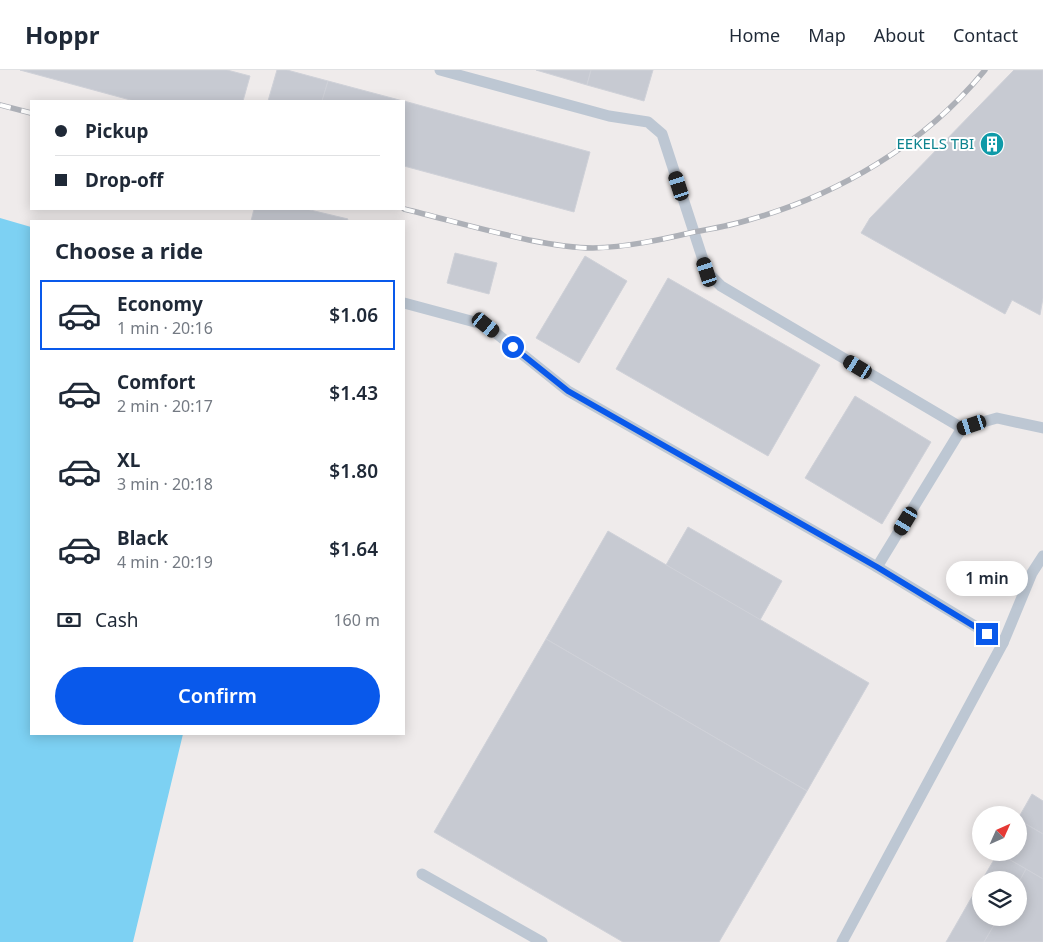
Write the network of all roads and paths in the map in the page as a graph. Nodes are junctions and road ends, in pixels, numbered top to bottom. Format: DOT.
graph roads {
  1 [pos="440,70"];
  2 [pos="405,303"];
  3 [pos="962,428"];
  4 [pos="1043,428"];
  5 [pos="1043,556"];
  6 [pos="877,567"];
  7 [pos="1003,643"];
  8 [pos="422,874"];
  9 [pos="542,942"];
  10 [pos="842,942"];
  1 -- 3 [label="lane"];
  2 -- 6 [label="lane"];
  3 -- 4 [label="lane"];
  3 -- 6 [label="lane"];
  5 -- 7 [label="lane"];
  6 -- 7 [label="lane"];
  7 -- 10 [label="lane"];
  8 -- 9 [label="lane"];
}
